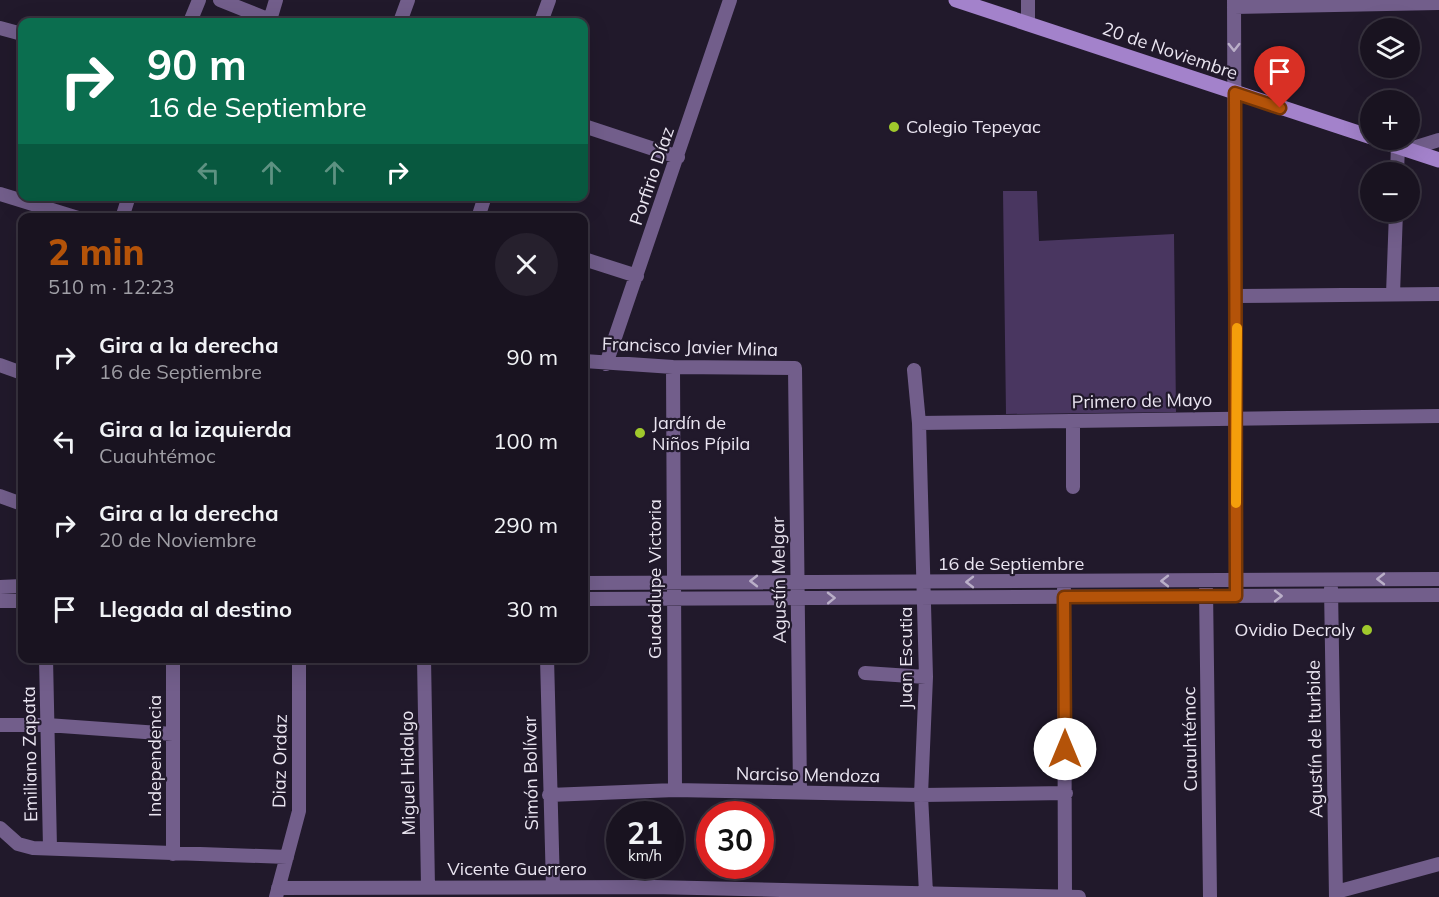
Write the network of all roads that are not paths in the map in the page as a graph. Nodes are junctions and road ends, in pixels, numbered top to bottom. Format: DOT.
graph roads {
  1 [pos="199,0"];
  2 [pos="220,0"];
  3 [pos="276,0"];
  4 [pos="408,0"];
  5 [pos="549,0"];
  6 [pos="730,0"];
  7 [pos="956,0"];
  8 [pos="1028,0"];
  9 [pos="1234,3"];
  10 [pos="1439,3"];
  11 [pos="192,18"];
  12 [pos="265,18"];
  13 [pos="273,18"];
  14 [pos="401,18"];
  15 [pos="542,18"];
  16 [pos="1028,24"];
  17 [pos="0,28"];
  18 [pos="18,33"];
  19 [pos="1235,93"];
  20 [pos="588,127"];
  21 [pos="1360,133"];
  22 [pos="1439,140"];
  23 [pos="1420,144"];
  24 [pos="1412,150"];
  25 [pos="678,157"];
  26 [pos="1439,160"];
  27 [pos="0,194"];
  28 [pos="18,200"];
  29 [pos="23,201"];
  30 [pos="62,213"];
  31 [pos="1396,222"];
  32 [pos="588,260"];
  33 [pos="637,276"];
  34 [pos="1393,294"];
  35 [pos="1439,294"];
  36 [pos="1237,296"];
  37 [pos="588,361"];
  38 [pos="606,363"];
  39 [pos="0,365"];
  40 [pos="673,367"];
  41 [pos="795,368"];
  42 [pos="914,370"];
  43 [pos="18,372"];
  44 [pos="1439,416"];
  45 [pos="1236,418"];
  46 [pos="1073,421"];
  47 [pos="919,423"];
  48 [pos="1073,487"];
  49 [pos="0,496"];
  50 [pos="18,503"];
  51 [pos="1439,579"];
  52 [pos="1206,580"];
  53 [pos="1236,580"];
  54 [pos="1331,580"];
  55 [pos="673,581"];
  56 [pos="1064,581"];
  57 [pos="796,582"];
  58 [pos="924,582"];
  59 [pos="588,583"];
  60 [pos="0,586"];
  61 [pos="18,586"];
  62 [pos="1439,595"];
  63 [pos="1206,596"];
  64 [pos="1236,596"];
  65 [pos="1331,596"];
  66 [pos="674,597"];
  67 [pos="925,597"];
  68 [pos="1064,597"];
  69 [pos="797,598"];
  70 [pos="588,599"];
  71 [pos="0,601"];
  72 [pos="18,601"];
  73 [pos="46,663"];
  74 [pos="173,663"];
  75 [pos="299,663"];
  76 [pos="424,663"];
  77 [pos="547,663"];
  78 [pos="865,673"];
  79 [pos="926,677"];
  80 [pos="0,725"];
  81 [pos="47,725"];
  82 [pos="173,734"];
  83 [pos="675,790"];
  84 [pos="800,792"];
  85 [pos="1066,793"];
  86 [pos="549,795"];
  87 [pos="921,795"];
  88 [pos="0,828"];
  89 [pos="50,848"];
  90 [pos="173,854"];
  91 [pos="287,857"];
  92 [pos="1439,864"];
  93 [pos="428,887"];
  94 [pos="553,887"];
  95 [pos="277,892"];
  96 [pos="926,893"];
  97 [pos="1336,895"];
  98 [pos="1065,897"];
  99 [pos="1079,897"];
  100 [pos="1210,897"];
  1 -- 11 [label="street"];
  2 -- 12 [label="street"];
  3 -- 13 [label="street"];
  4 -- 14 [label="street"];
  5 -- 15 [label="street"];
  6 -- 25 [label="street, Porfirio Díaz"];
  7 -- 16 [label="main road, 20 de Noviembre"];
  8 -- 16 [label="street"];
  9 -- 10 [label="street"];
  9 -- 19 [label="street, one-way"];
  16 -- 19 [label="main road, 20 de Noviembre"];
  17 -- 18 [label="street"];
  19 -- 21 [label="main road, 20 de Noviembre"];
  19 -- 36 [label="street"];
  20 -- 25 [label="street"];
  22 -- 23 [label="street"];
  24 -- 26 [label="main road"];
  25 -- 33 [label="street, Porfirio Díaz"];
  27 -- 28 [label="street"];
  29 -- 30 [label="street"];
  31 -- 34 [label="street"];
  32 -- 33 [label="street"];
  33 -- 38 [label="street, Porfirio Díaz"];
  34 -- 35 [label="street"];
  34 -- 36 [label="street"];
  36 -- 45 [label="street"];
  37 -- 38 [label="street, Francisco Javier Mina"];
  38 -- 40 [label="street, Francisco Javier Mina"];
  39 -- 43 [label="street"];
  40 -- 41 [label="street, Francisco Javier Mina"];
  40 -- 55 [label="street, Guadalupe Victoria"];
  41 -- 57 [label="street, Agustín Melgar"];
  42 -- 47 [label="street, Juan Escutia"];
  44 -- 45 [label="street, Primero de Mayo"];
  45 -- 46 [label="street, Primero de Mayo"];
  45 -- 53 [label="street"];
  46 -- 47 [label="street, Primero de Mayo"];
  46 -- 48 [label="street"];
  47 -- 58 [label="street, Juan Escutia"];
  49 -- 50 [label="street"];
  51 -- 54 [label="street, 16 de Septiembre, one-way"];
  52 -- 53 [label="street, 16 de Septiembre"];
  52 -- 56 [label="street, 16 de Septiembre, one-way"];
  52 -- 63 [label="street, Cuauhtémoc"];
  53 -- 54 [label="street, 16 de Septiembre"];
  53 -- 64 [label="street"];
  54 -- 65 [label="street, Agustín de Iturbide"];
  57 -- 55 [label="street, 16 de Septiembre, one-way"];
  55 -- 59 [label="street, 16 de Septiembre"];
  55 -- 66 [label="street, Guadalupe Victoria"];
  56 -- 58 [label="street, 16 de Septiembre, one-way"];
  56 -- 68 [label="street"];
  57 -- 58 [label="street, 16 de Septiembre"];
  57 -- 69 [label="street, Agustín Melgar"];
  58 -- 67 [label="street, Juan Escutia"];
  60 -- 61 [label="street"];
  62 -- 65 [label="street, 16 de Septiembre"];
  63 -- 64 [label="street, 16 de Septiembre"];
  63 -- 68 [label="street, 16 de Septiembre"];
  63 -- 100 [label="street, Cuauhtémoc"];
  64 -- 65 [label="street, 16 de Septiembre, one-way"];
  65 -- 97 [label="street, Agustín de Iturbide"];
  66 -- 69 [label="street, 16 de Septiembre"];
  66 -- 70 [label="street, 16 de Septiembre"];
  66 -- 83 [label="street, Guadalupe Victoria"];
  67 -- 68 [label="street, 16 de Septiembre"];
  69 -- 67 [label="street, 16 de Septiembre, one-way"];
  67 -- 79 [label="street, Juan Escutia"];
  68 -- 85 [label="street"];
  69 -- 84 [label="street, Agustín Melgar"];
  71 -- 72 [label="street"];
  73 -- 81 [label="street, Emiliano Zapata"];
  74 -- 82 [label="street, Independencia"];
  75 -- 91 [label="street, Diaz Ordaz"];
  76 -- 93 [label="street, Miguel Hidalgo"];
  77 -- 86 [label="street, Simón Bolívar"];
  78 -- 79 [label="street"];
  79 -- 87 [label="street, Juan Escutia"];
  80 -- 81 [label="street"];
  81 -- 82 [label="street"];
  81 -- 89 [label="street, Emiliano Zapata"];
  82 -- 90 [label="street, Independencia"];
  83 -- 84 [label="street, Narciso Mendoza"];
  83 -- 86 [label="street, Narciso Mendoza"];
  84 -- 87 [label="street, Narciso Mendoza"];
  85 -- 87 [label="street, Narciso Mendoza"];
  85 -- 98 [label="street"];
  86 -- 94 [label="street, Simón Bolívar"];
  87 -- 96 [label="street, Juan Escutia"];
  88 -- 89 [label="street"];
  89 -- 90 [label="street"];
  90 -- 91 [label="street"];
  91 -- 95 [label="street, Diaz Ordaz"];
  92 -- 97 [label="street"];
  93 -- 94 [label="street, Vicente Guerrero"];
  93 -- 95 [label="street, Vicente Guerrero"];
  94 -- 96 [label="street, Vicente Guerrero"];
  96 -- 98 [label="street, Vicente Guerrero"];
  98 -- 99 [label="street, Vicente Guerrero"];
}
